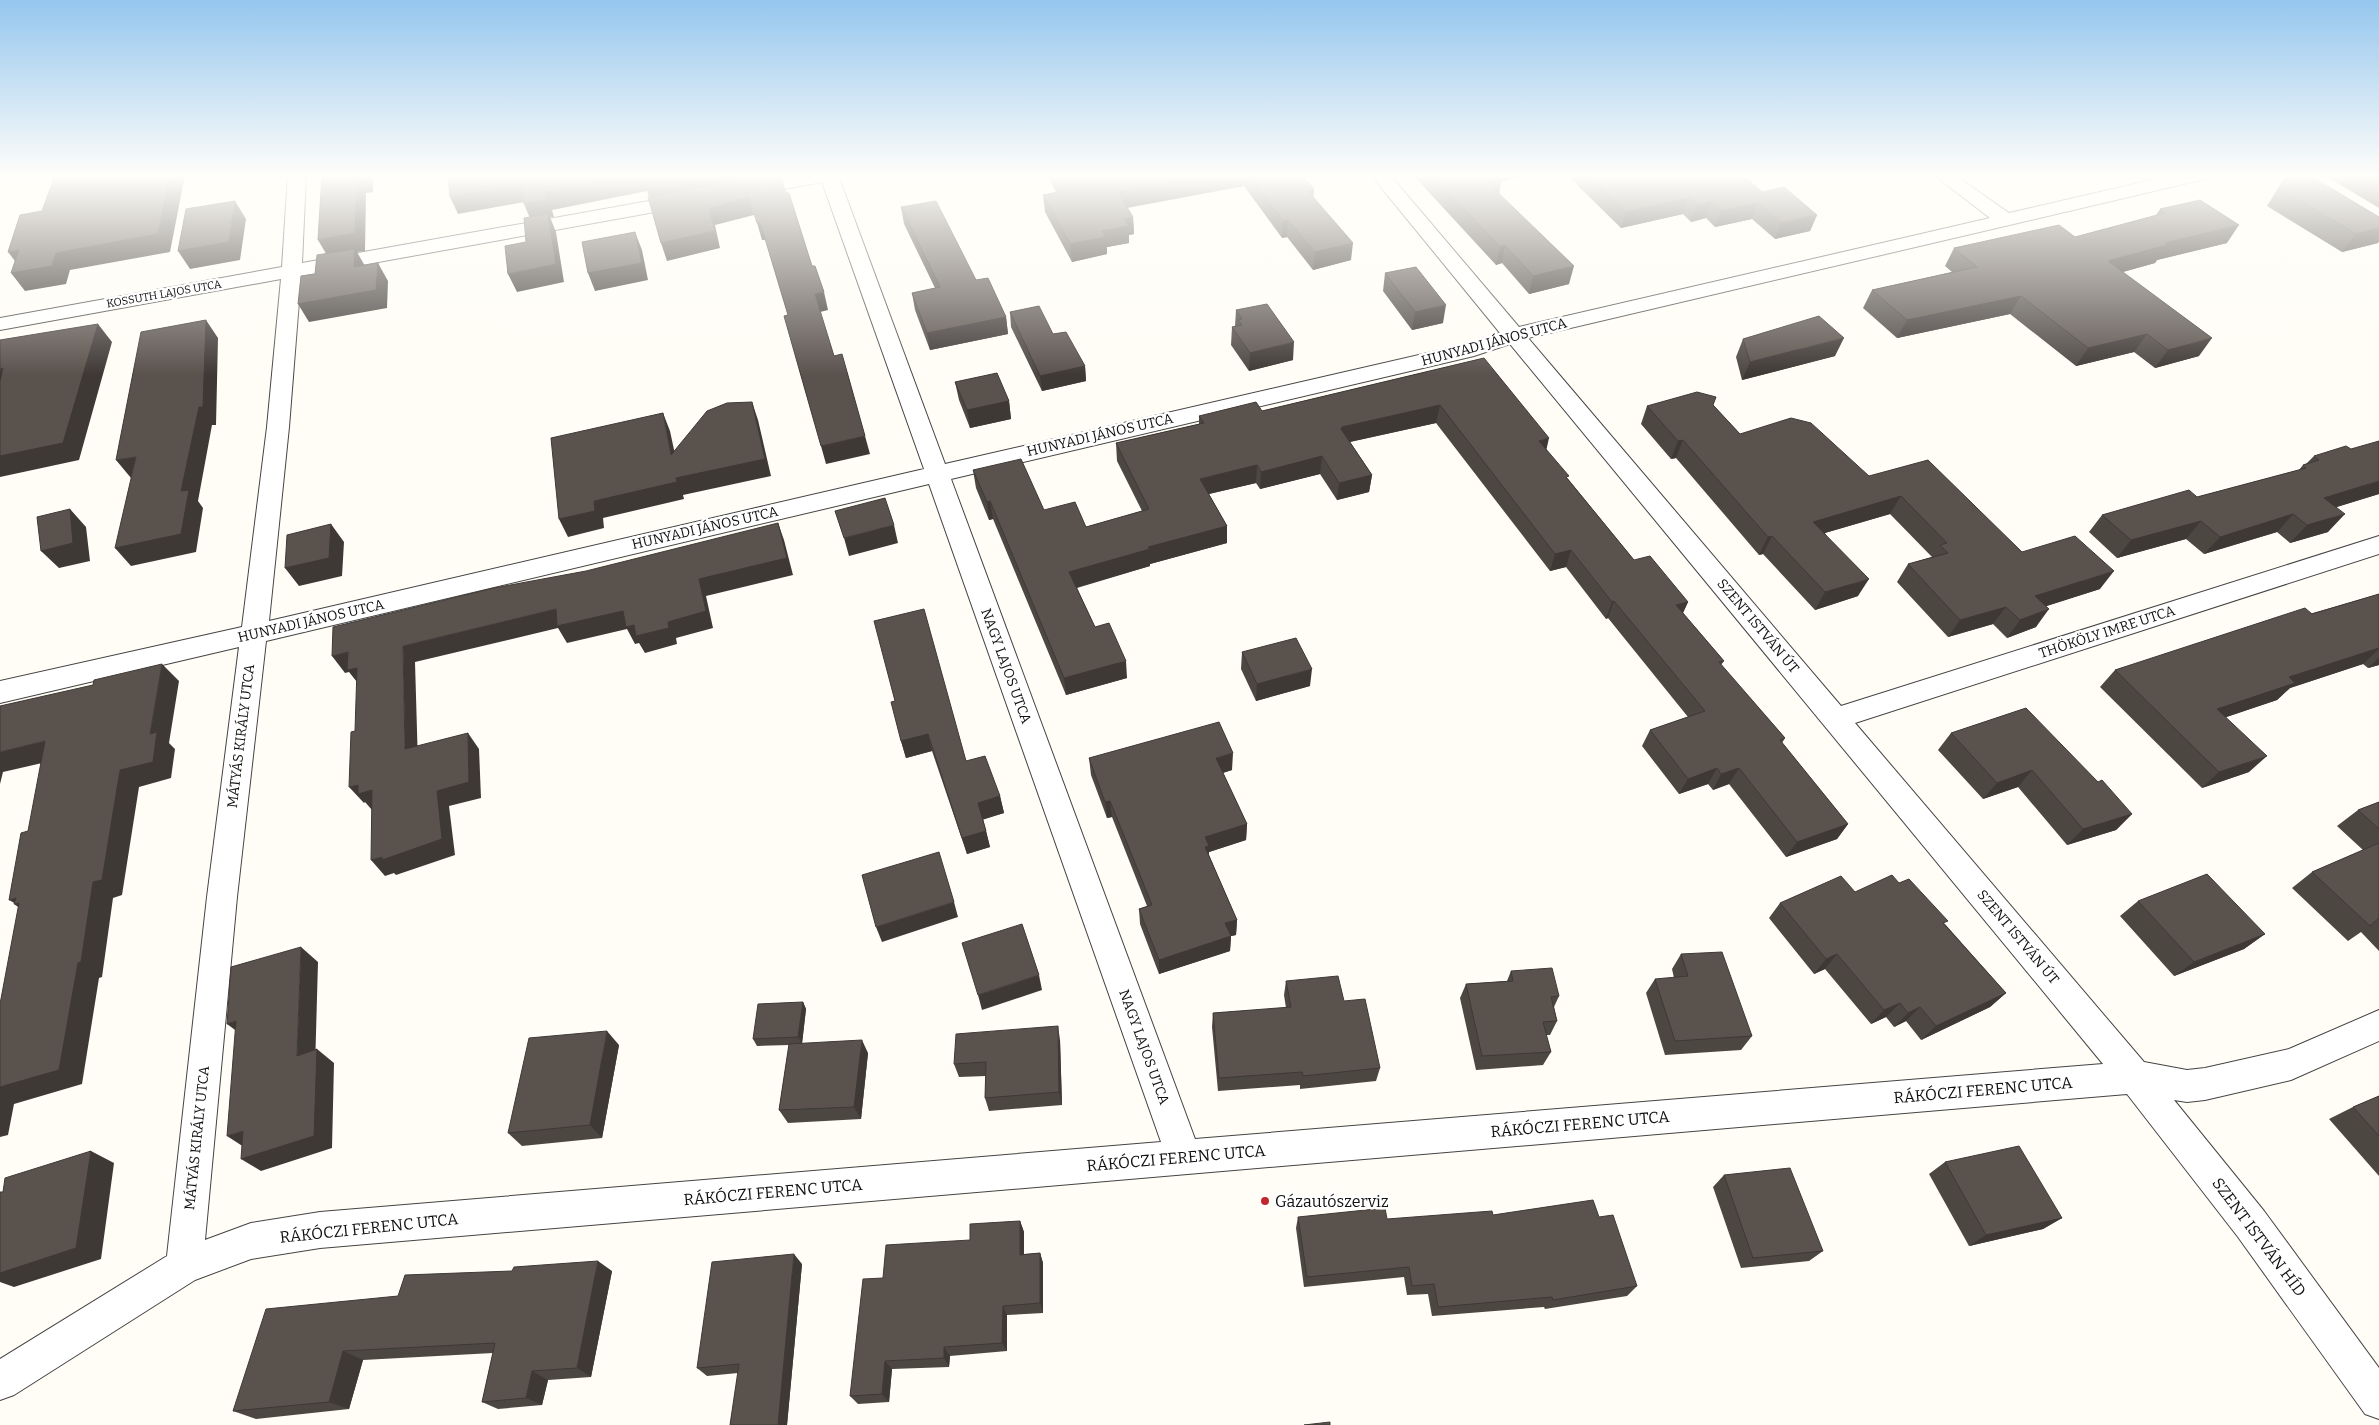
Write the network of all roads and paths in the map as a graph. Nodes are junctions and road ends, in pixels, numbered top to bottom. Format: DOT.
graph roads {
  1 [pos="294,242"];
  2 [pos="455,242"];
  3 [pos="853,242"];
  4 [pos="1435,242"];
  5 [pos="1918,242"];
  6 [pos="293,270"];
  7 [pos="0,324"];
  8 [pos="1512,335"];
  9 [pos="936,473"];
  10 [pos="2379,545"];
  11 [pos="254,635"];
  12 [pos="0,692"];
  13 [pos="1836,718"];
  14 [pos="2379,1025"];
  15 [pos="2135,1078"];
  16 [pos="1184,1157"];
  17 [pos="184,1266"];
  18 [pos="0,1381"];
  19 [pos="2379,1400"];
  1 -- 6 [label="street, MÁTYÁS KIRÁLY UTCA"];
  2 -- 6 [label="street, KOSSUTH LAJOS UTCA"];
  3 -- 9 [label="street, NAGY LAJOS UTCA"];
  4 -- 8 [label="street, SZENT ISTVÁN ÚT"];
  5 -- 8 [label="street, HUNYADI JÁNOS UTCA"];
  6 -- 7 [label="street, KOSSUTH LAJOS UTCA"];
  6 -- 11 [label="street, MÁTYÁS KIRÁLY UTCA"];
  8 -- 9 [label="street, HUNYADI JÁNOS UTCA"];
  8 -- 13 [label="street, SZENT ISTVÁN ÚT"];
  9 -- 11 [label="street, HUNYADI JÁNOS UTCA"];
  9 -- 16 [label="street, NAGY LAJOS UTCA"];
  10 -- 13 [label="street, THÖKÖLY IMRE UTCA"];
  11 -- 12 [label="street, HUNYADI JÁNOS UTCA"];
  11 -- 17 [label="street, MÁTYÁS KIRÁLY UTCA"];
  13 -- 15 [label="street, SZENT ISTVÁN ÚT"];
  14 -- 15 [label="street, RÁKÓCZI FERENC UTCA"];
  15 -- 16 [label="street, RÁKÓCZI FERENC UTCA"];
  15 -- 19 [label="street, SZENT ISTVÁN HÍD"];
  16 -- 17 [label="street, RÁKÓCZI FERENC UTCA"];
  17 -- 18 [label="street, RÁKÓCZI FERENC UTCA"];
}
